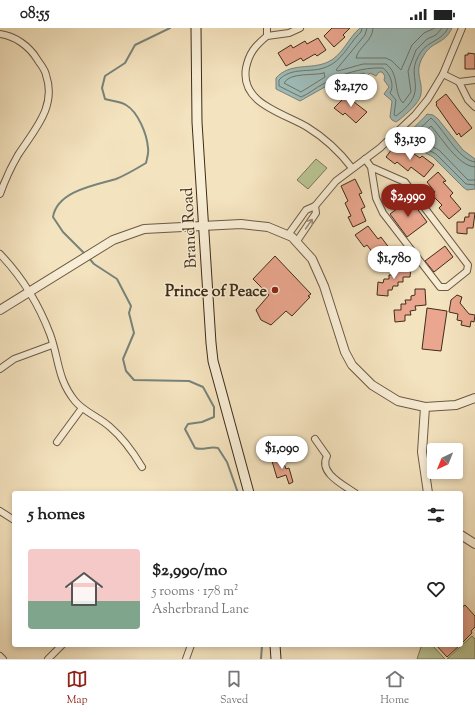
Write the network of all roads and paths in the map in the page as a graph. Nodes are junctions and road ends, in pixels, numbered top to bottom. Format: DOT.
graph roads {
  1 [pos="196,28"];
  2 [pos="267,28"];
  3 [pos="300,28"];
  4 [pos="462,28"];
  5 [pos="0,34"];
  6 [pos="267,36"];
  7 [pos="443,74"];
  8 [pos="475,80"];
  9 [pos="459,82"];
  10 [pos="475,107"];
  11 [pos="365,159"];
  12 [pos="352,168"];
  13 [pos="371,168"];
  14 [pos="0,194"];
  15 [pos="315,206"];
  16 [pos="203,225"];
  17 [pos="288,235"];
  18 [pos="297,241"];
  19 [pos="0,254"];
  20 [pos="28,292"];
  21 [pos="0,310"];
  22 [pos="52,345"];
  23 [pos="0,369"];
  24 [pos="475,398"];
  25 [pos="425,407"];
  26 [pos="82,408"];
  27 [pos="315,438"];
  28 [pos="57,442"];
  29 [pos="142,467"];
  30 [pos="248,491"];
  31 [pos="351,491"];
  32 [pos="428,491"];
  33 [pos="0,511"];
  34 [pos="12,519"];
  35 [pos="463,536"];
  36 [pos="475,544"];
  37 [pos="60,647"];
  38 [pos="190,647"];
  39 [pos="275,647"];
  40 [pos="0,656"];
  41 [pos="3,659"];
  42 [pos="48,659"];
  43 [pos="186,659"];
  44 [pos="276,659"];
  1 -- 16 [label="main road, Brand Road"];
  2 -- 6 [label="street"];
  3 -- 6 [label="street"];
  4 -- 7 [label="street"];
  5 -- 14 [label="street"];
  6 -- 12 [label="street"];
  7 -- 9 [label="street"];
  7 -- 11 [label="street"];
  8 -- 9 [label="street"];
  9 -- 10 [label="street"];
  11 -- 12 [label="street"];
  11 -- 13 [label="street"];
  12 -- 15 [label="street"];
  13 -- 13 [label="street"];
  15 -- 17 [label="street"];
  18 -- 15 [label="street, one-way"];
  16 -- 17 [label="street"];
  16 -- 20 [label="street"];
  16 -- 30 [label="main road, Brand Road"];
  17 -- 18 [label="street"];
  18 -- 25 [label="street"];
  19 -- 20 [label="street"];
  20 -- 21 [label="street"];
  20 -- 22 [label="street"];
  22 -- 23 [label="street"];
  22 -- 26 [label="street"];
  24 -- 25 [label="street"];
  25 -- 32 [label="street"];
  26 -- 28 [label="street"];
  26 -- 29 [label="street"];
  27 -- 31 [label="street"];
  33 -- 34 [label="street"];
  35 -- 36 [label="street"];
  37 -- 42 [label="street"];
  38 -- 43 [label="street"];
  39 -- 44 [label="main road"];
  40 -- 41 [label="street"];
}
